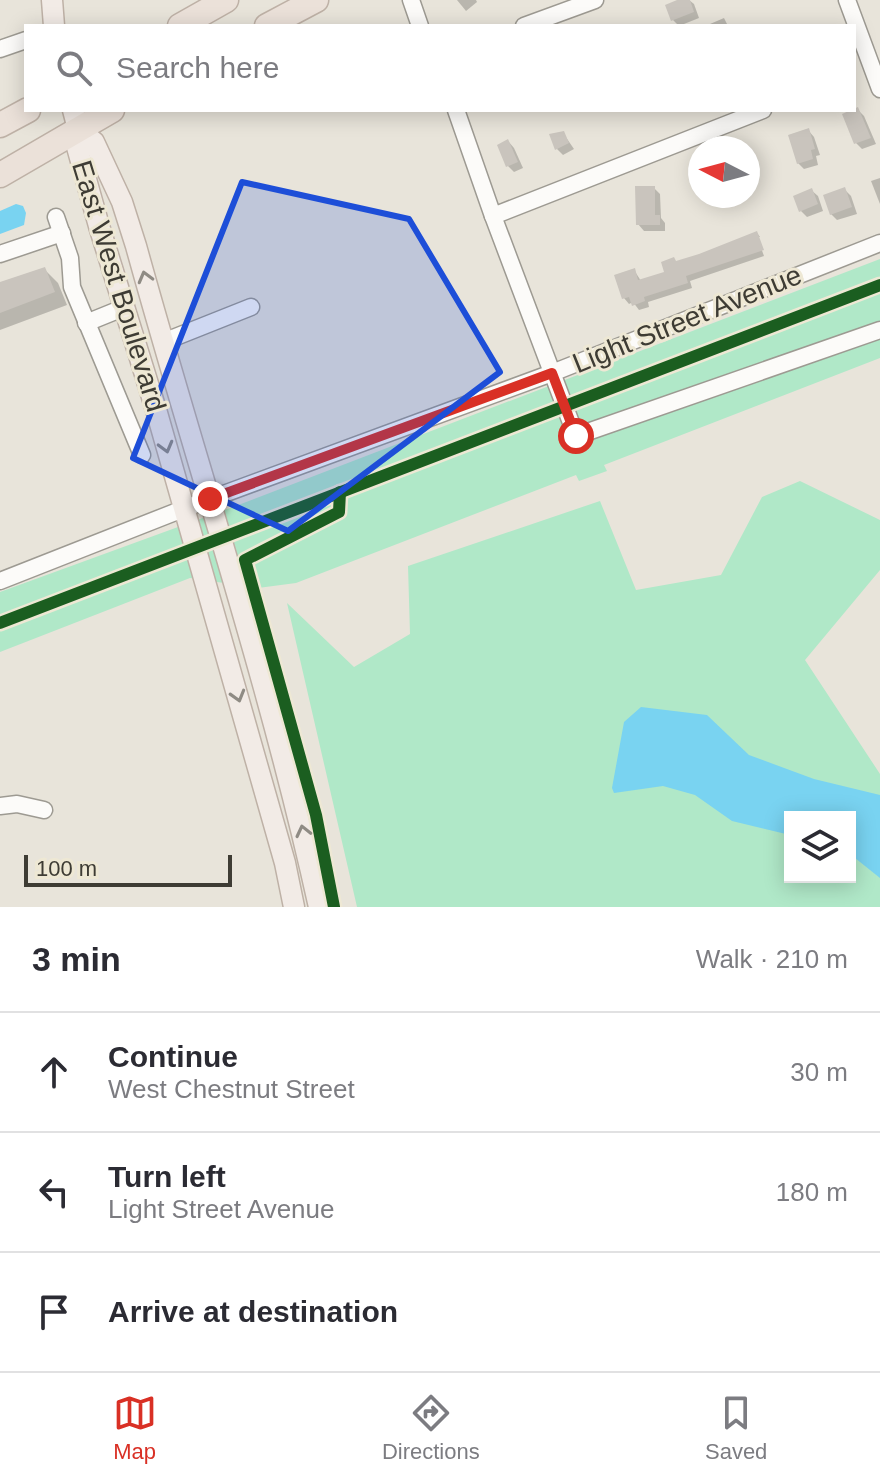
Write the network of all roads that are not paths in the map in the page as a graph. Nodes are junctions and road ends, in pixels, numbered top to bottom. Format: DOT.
graph roads {
  1 [pos="52,0"];
  2 [pos="226,0"];
  3 [pos="300,0"];
  4 [pos="316,0"];
  5 [pos="411,0"];
  6 [pos="595,0"];
  7 [pos="847,0"];
  8 [pos="54,24"];
  9 [pos="184,24"];
  10 [pos="269,24"];
  11 [pos="270,24"];
  12 [pos="419,24"];
  13 [pos="529,24"];
  14 [pos="24,41"];
  15 [pos="0,49"];
  16 [pos="876,66"];
  17 [pos="856,73"];
  18 [pos="880,89"];
  19 [pos="24,112"];
  20 [pos="105,112"];
  21 [pos="457,112"];
  22 [pos="758,112"];
  23 [pos="76,120"];
  24 [pos="0,125"];
  25 [pos="0,175"];
  26 [pos="493,216"];
  27 [pos="880,243"];
  28 [pos="0,254"];
  29 [pos="251,307"];
  30 [pos="123,308"];
  31 [pos="86,323"];
  32 [pos="880,330"];
  33 [pos="163,342"];
  34 [pos="552,373"];
  35 [pos="142,455"];
  36 [pos="210,499"];
  37 [pos="183,509"];
  38 [pos="0,581"];
  39 [pos="0,806"];
  40 [pos="44,810"];
  41 [pos="294,907"];
  42 [pos="319,907"];
  1 -- 8 [label="main road"];
  2 -- 9 [label="highway"];
  3 -- 10 [label="highway"];
  4 -- 11 [label="highway"];
  5 -- 12 [label="street"];
  6 -- 13 [label="street"];
  7 -- 16 [label="street"];
  14 -- 15 [label="street"];
  16 -- 17 [label="street"];
  16 -- 18 [label="street"];
  19 -- 24 [label="highway"];
  20 -- 23 [label="highway"];
  21 -- 26 [label="street"];
  22 -- 26 [label="street"];
  23 -- 25 [label="highway"];
  23 -- 30 [label="main road, East West Boulevard"];
  33 -- 23 [label="main road, East West Boulevard, one-way"];
  26 -- 34 [label="street"];
  27 -- 34 [label="street, Light Street Avenue"];
  28 -- 31 [label="street"];
  29 -- 33 [label="street"];
  30 -- 31 [label="street"];
  30 -- 37 [label="main road, East West Boulevard, one-way"];
  31 -- 35 [label="street"];
  32 -- 34 [label="street"];
  33 -- 36 [label="main road, East West Boulevard"];
  34 -- 36 [label="street, Light Street Avenue"];
  36 -- 37 [label="street, Light Street Avenue"];
  42 -- 36 [label="main road, East West Boulevard, one-way"];
  37 -- 38 [label="street, Light Street Avenue"];
  37 -- 41 [label="main road, East West Boulevard, one-way"];
  39 -- 40 [label="street"];
}
